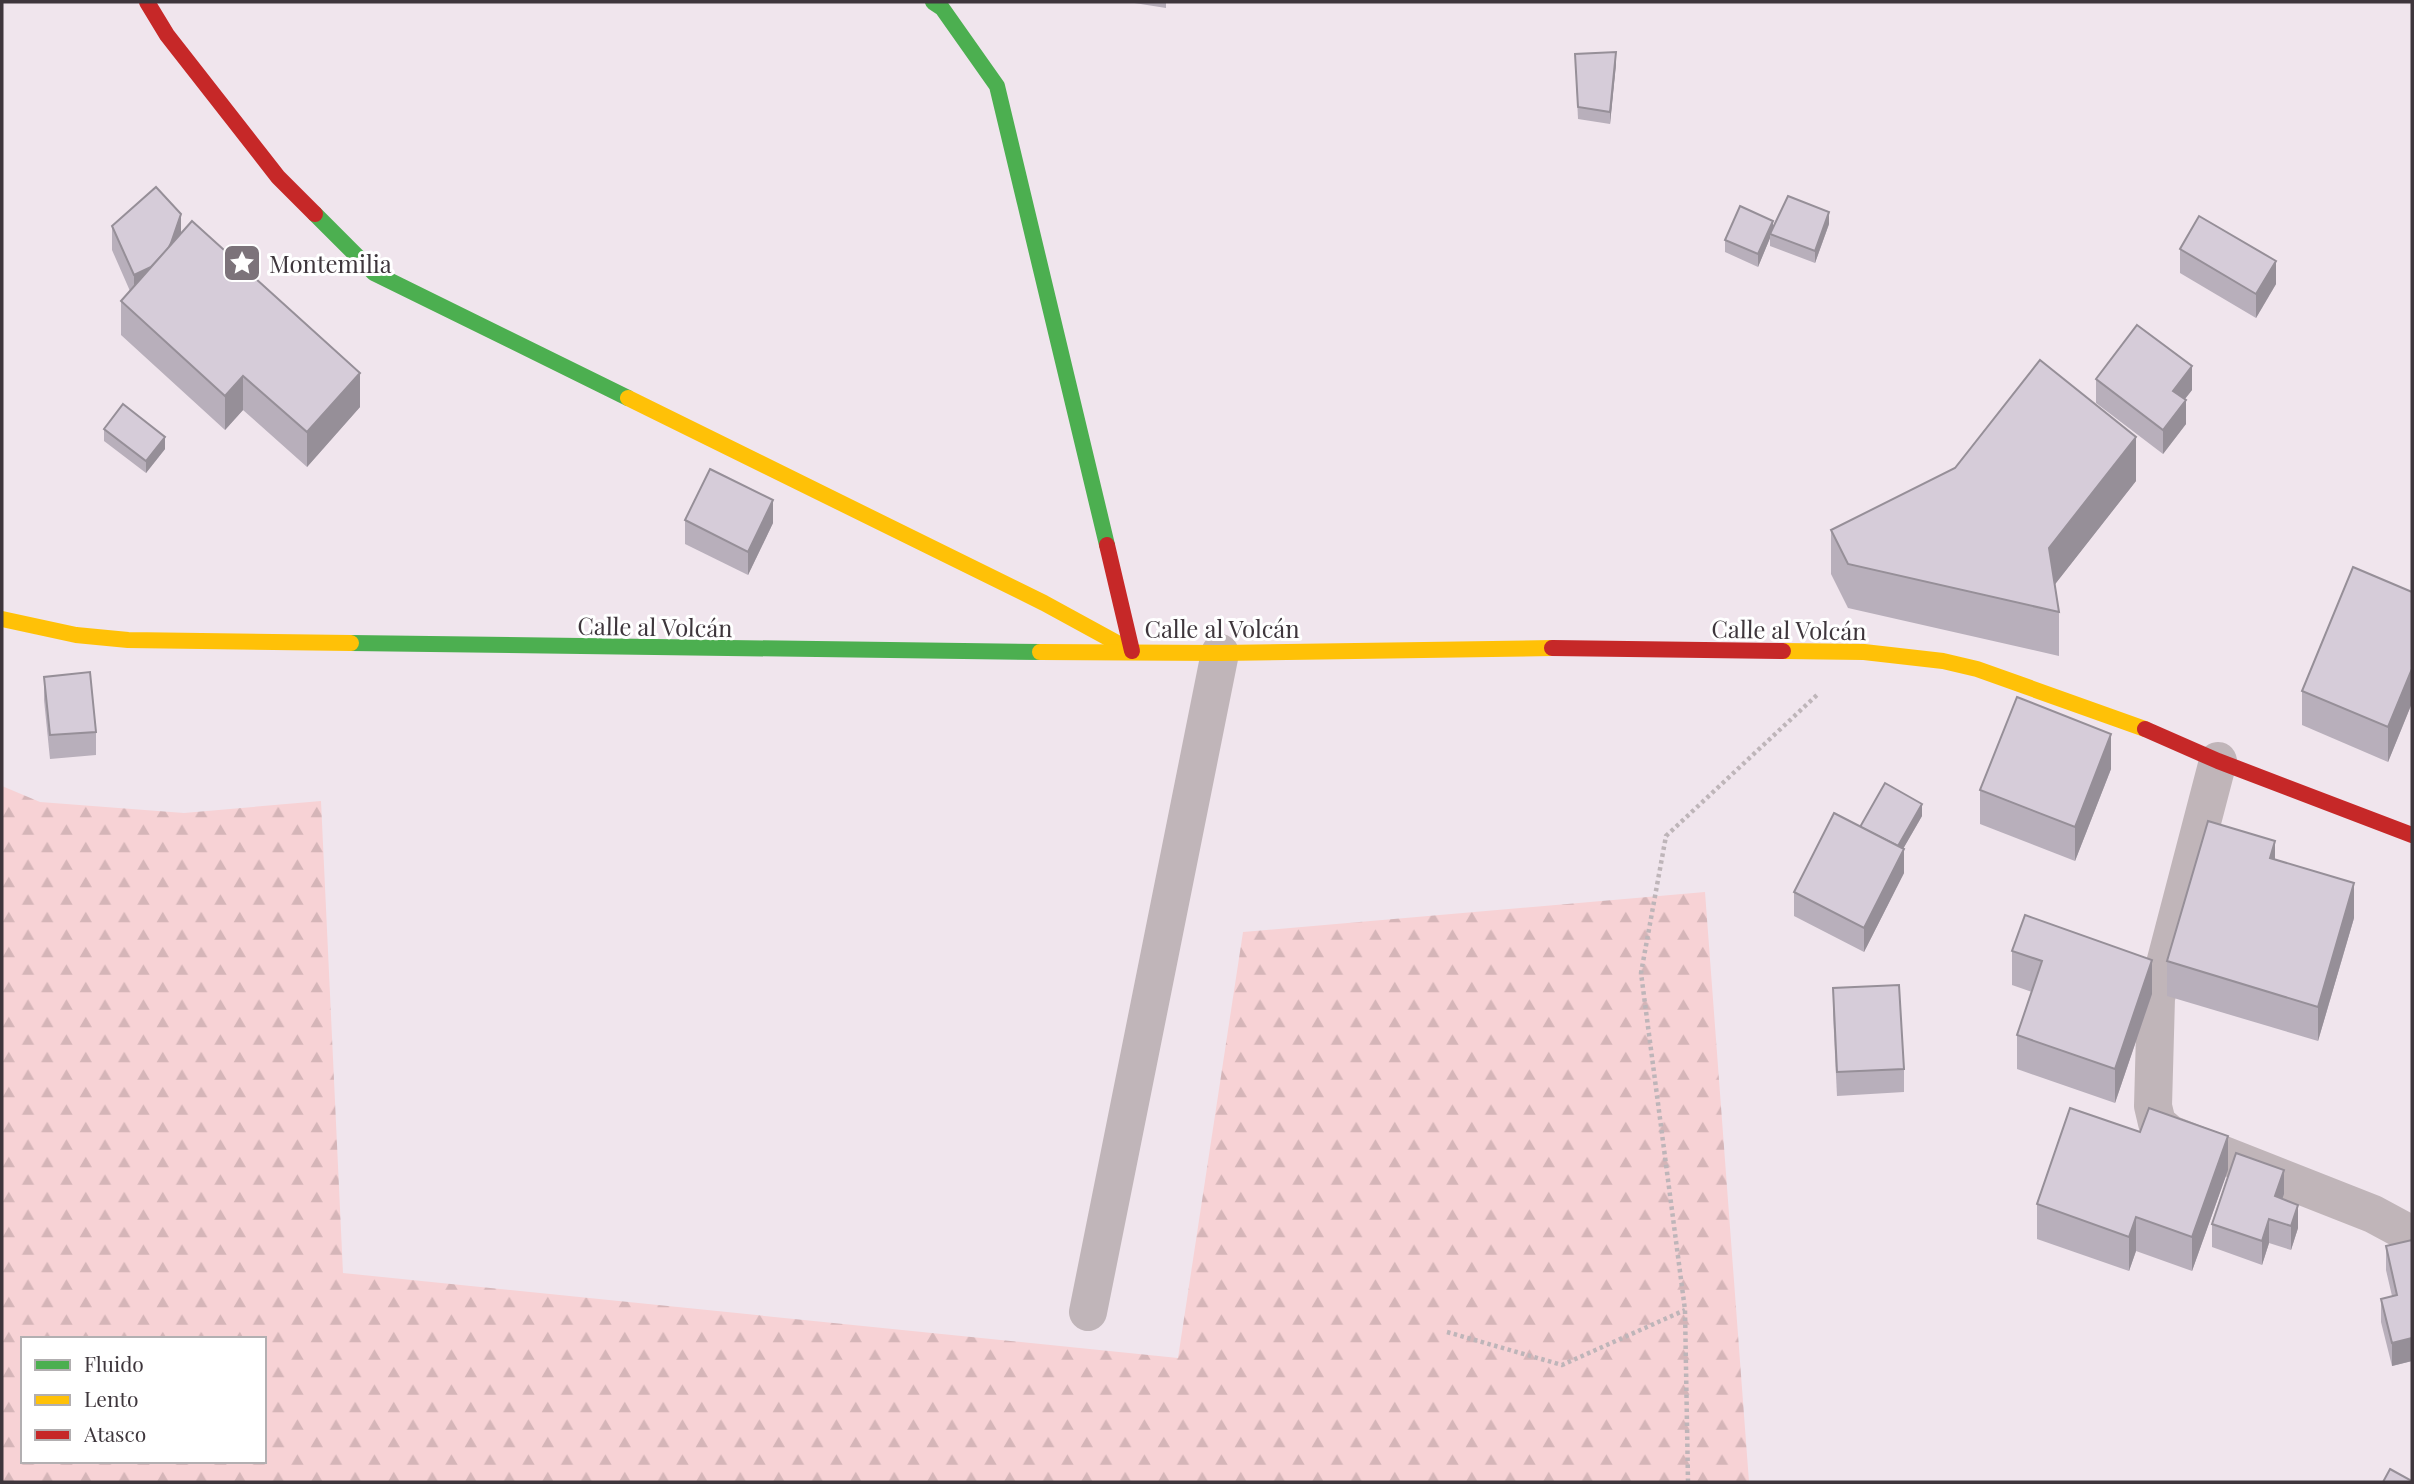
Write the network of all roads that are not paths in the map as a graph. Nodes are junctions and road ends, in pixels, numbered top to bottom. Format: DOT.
graph roads {
  1 [pos="147,2"];
  2 [pos="933,2"];
  3 [pos="2,619"];
  4 [pos="1132,651"];
  5 [pos="1220,653"];
  6 [pos="2218,761"];
  7 [pos="2412,835"];
  8 [pos="2412,1235"];
  9 [pos="1088,1312"];
  1 -- 4 [label="street"];
  2 -- 4 [label="street"];
  3 -- 4 [label="street, Calle al Volcán"];
  4 -- 5 [label="street, Calle al Volcán"];
  5 -- 6 [label="street, Calle al Volcán"];
  5 -- 9 [label="street"];
  6 -- 7 [label="street, Calle al Volcán"];
  6 -- 8 [label="street"];
}
